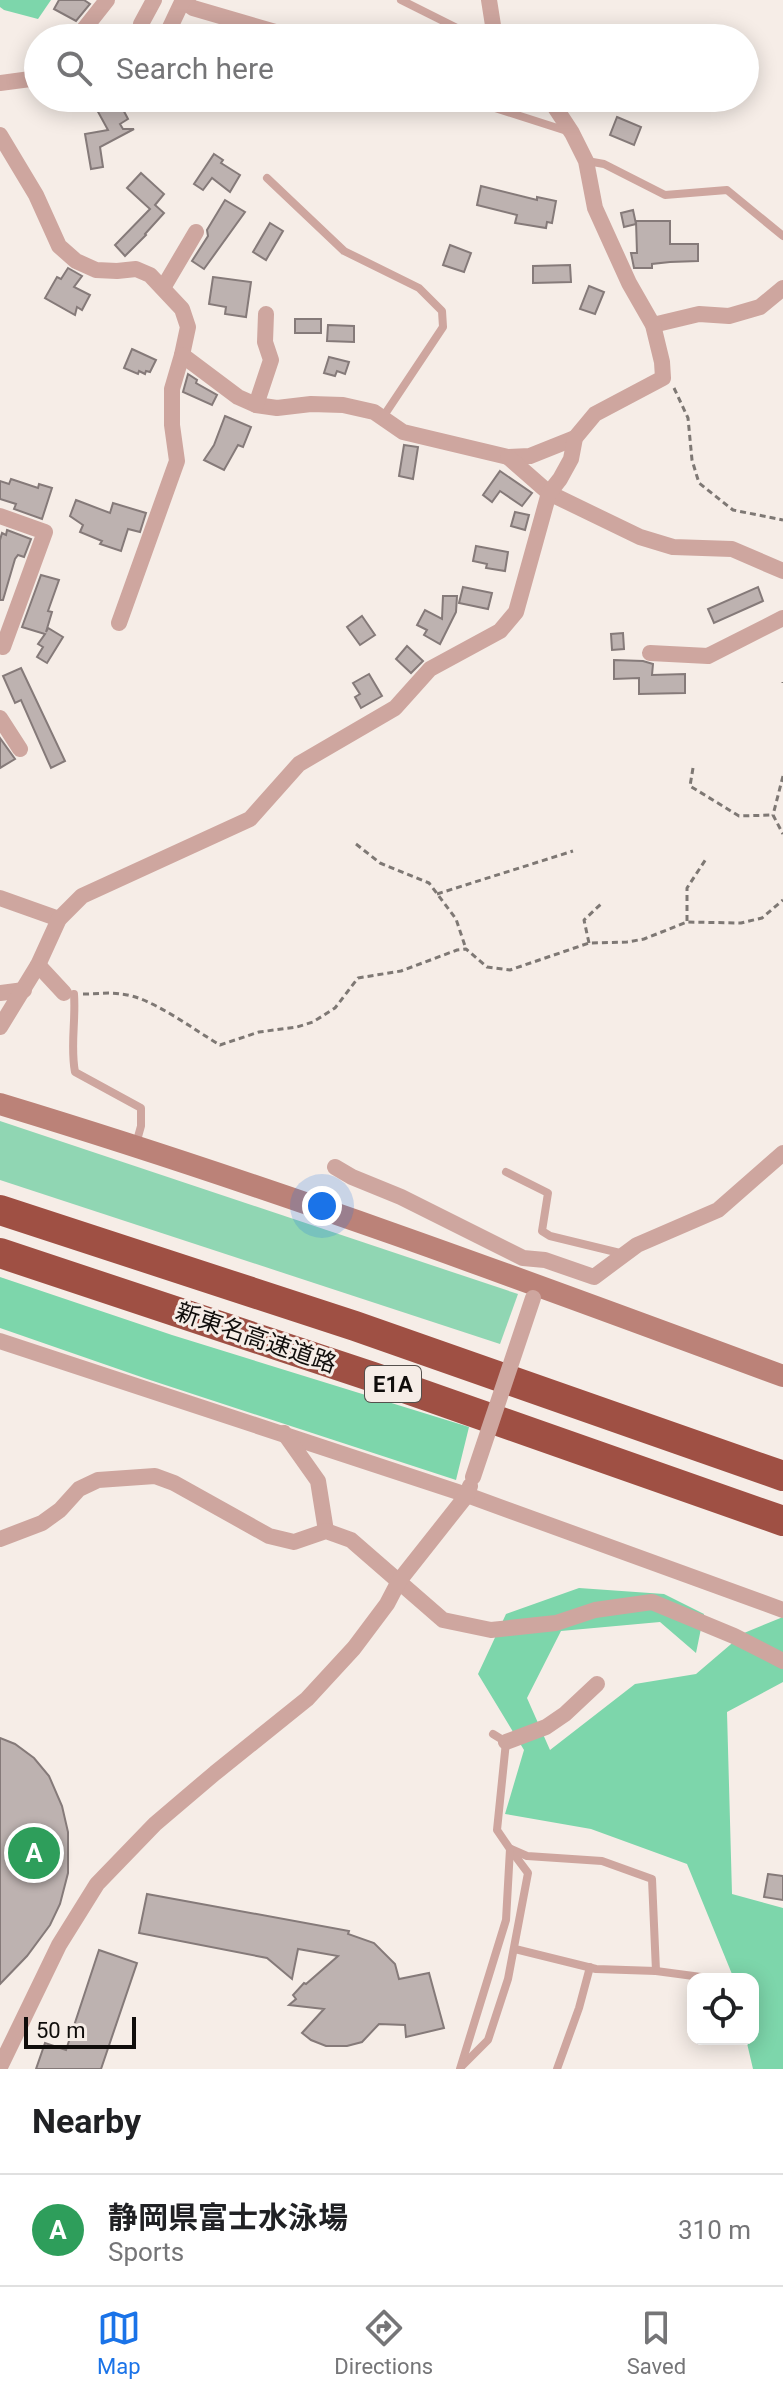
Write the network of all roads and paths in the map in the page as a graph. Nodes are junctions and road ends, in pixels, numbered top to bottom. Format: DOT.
graph roads {
  1 [pos="107,0"];
  2 [pos="154,0"];
  3 [pos="401,0"];
  4 [pos="489,0"];
  5 [pos="182,1"];
  6 [pos="88,24"];
  7 [pos="141,24"];
  8 [pos="171,24"];
  9 [pos="248,24"];
  10 [pos="449,24"];
  11 [pos="493,24"];
  12 [pos="24,80"];
  13 [pos="0,83"];
  14 [pos="507,112"];
  15 [pos="558,112"];
  16 [pos="572,133"];
  17 [pos="0,135"];
  18 [pos="586,161"];
  19 [pos="267,178"];
  20 [pos="196,232"];
  21 [pos="783,236"];
  22 [pos="163,288"];
  23 [pos="783,288"];
  24 [pos="266,314"];
  25 [pos="653,325"];
  26 [pos="182,355"];
  27 [pos="662,362"];
  28 [pos="256,405"];
  29 [pos="382,418"];
  30 [pos="575,438"];
  31 [pos="508,457"];
  32 [pos="549,493"];
  33 [pos="0,516"];
  34 [pos="783,520"];
  35 [pos="783,571"];
  36 [pos="783,618"];
  37 [pos="119,623"];
  38 [pos="0,645"];
  39 [pos="650,653"];
  40 [pos="0,718"];
  41 [pos="20,749"];
  42 [pos="693,768"];
  43 [pos="783,776"];
  44 [pos="773,815"];
  45 [pos="783,834"];
  46 [pos="356,844"];
  47 [pos="573,851"];
  48 [pos="706,859"];
  49 [pos="437,894"];
  50 [pos="0,898"];
  51 [pos="783,900"];
  52 [pos="601,904"];
  53 [pos="59,919"];
  54 [pos="687,922"];
  55 [pos="589,943"];
  56 [pos="466,949"];
  57 [pos="38,965"];
  58 [pos="24,990"];
  59 [pos="0,993"];
  60 [pos="69,993"];
  61 [pos="0,1027"];
  62 [pos="0,1104"];
  63 [pos="136,1145"];
  64 [pos="783,1153"];
  65 [pos="335,1167"];
  66 [pos="506,1172"];
  67 [pos="0,1210"];
  68 [pos="0,1253"];
  69 [pos="624,1254"];
  70 [pos="545,1260"];
  71 [pos="535,1292"];
  72 [pos="0,1341"];
  73 [pos="783,1376"];
  74 [pos="284,1433"];
  75 [pos="783,1476"];
  76 [pos="467,1495"];
  77 [pos="783,1521"];
  78 [pos="326,1531"];
  79 [pos="0,1539"];
  80 [pos="399,1581"];
  81 [pos="783,1610"];
  82 [pos="783,1661"];
  83 [pos="597,1684"];
  84 [pos="499,1738"];
  85 [pos="510,1849"];
  86 [pos="515,1949"];
  87 [pos="590,1967"];
  88 [pos="656,1971"];
  89 [pos="687,1975"];
  90 [pos="0,2067"];
  91 [pos="460,2069"];
  92 [pos="557,2069"];
  1 -- 6 [label="street"];
  2 -- 7 [label="street"];
  3 -- 10 [label="lane"];
  4 -- 11 [label="street"];
  5 -- 8 [label="street"];
  5 -- 9 [label="street"];
  12 -- 13 [label="street"];
  14 -- 16 [label="lane"];
  15 -- 16 [label="street"];
  16 -- 18 [label="street"];
  17 -- 22 [label="street"];
  18 -- 21 [label="lane"];
  18 -- 25 [label="street"];
  19 -- 29 [label="lane"];
  20 -- 22 [label="street"];
  22 -- 26 [label="street"];
  23 -- 25 [label="street"];
  24 -- 28 [label="street"];
  25 -- 27 [label="street"];
  26 -- 28 [label="street"];
  26 -- 37 [label="street"];
  27 -- 30 [label="street"];
  27 -- 34 [label="path"];
  28 -- 29 [label="street"];
  29 -- 31 [label="street"];
  30 -- 31 [label="street"];
  30 -- 32 [label="street"];
  31 -- 32 [label="street"];
  32 -- 35 [label="street"];
  32 -- 53 [label="street"];
  33 -- 38 [label="street"];
  36 -- 39 [label="street"];
  40 -- 41 [label="street"];
  42 -- 44 [label="path"];
  43 -- 44 [label="path"];
  44 -- 45 [label="path"];
  46 -- 49 [label="path"];
  47 -- 49 [label="path"];
  48 -- 54 [label="path"];
  49 -- 56 [label="path"];
  50 -- 53 [label="street"];
  51 -- 54 [label="path"];
  52 -- 55 [label="path"];
  53 -- 57 [label="street"];
  54 -- 55 [label="path"];
  55 -- 56 [label="path"];
  56 -- 60 [label="path"];
  57 -- 58 [label="street"];
  57 -- 60 [label="street"];
  58 -- 59 [label="street"];
  58 -- 61 [label="street"];
  60 -- 63 [label="lane"];
  62 -- 63 [label="street"];
  63 -- 71 [label="street"];
  64 -- 69 [label="street"];
  65 -- 70 [label="street"];
  66 -- 69 [label="lane"];
  67 -- 75 [label="highway, 新東名高速道路 / E1A"];
  68 -- 77 [label="highway, 新東名高速道路 / E1A"];
  69 -- 70 [label="street"];
  70 -- 71 [label="street"];
  71 -- 73 [label="street"];
  71 -- 76 [label="street, bridge"];
  72 -- 74 [label="street"];
  74 -- 76 [label="street"];
  74 -- 78 [label="street"];
  76 -- 80 [label="street"];
  76 -- 81 [label="street"];
  78 -- 79 [label="street"];
  78 -- 80 [label="street"];
  80 -- 82 [label="street"];
  80 -- 90 [label="street"];
  83 -- 84 [label="street"];
  84 -- 85 [label="lane"];
  85 -- 86 [label="lane"];
  85 -- 88 [label="lane"];
  85 -- 91 [label="lane"];
  86 -- 87 [label="lane"];
  86 -- 91 [label="lane"];
  87 -- 88 [label="lane"];
  87 -- 92 [label="lane"];
  88 -- 89 [label="lane"];
}
